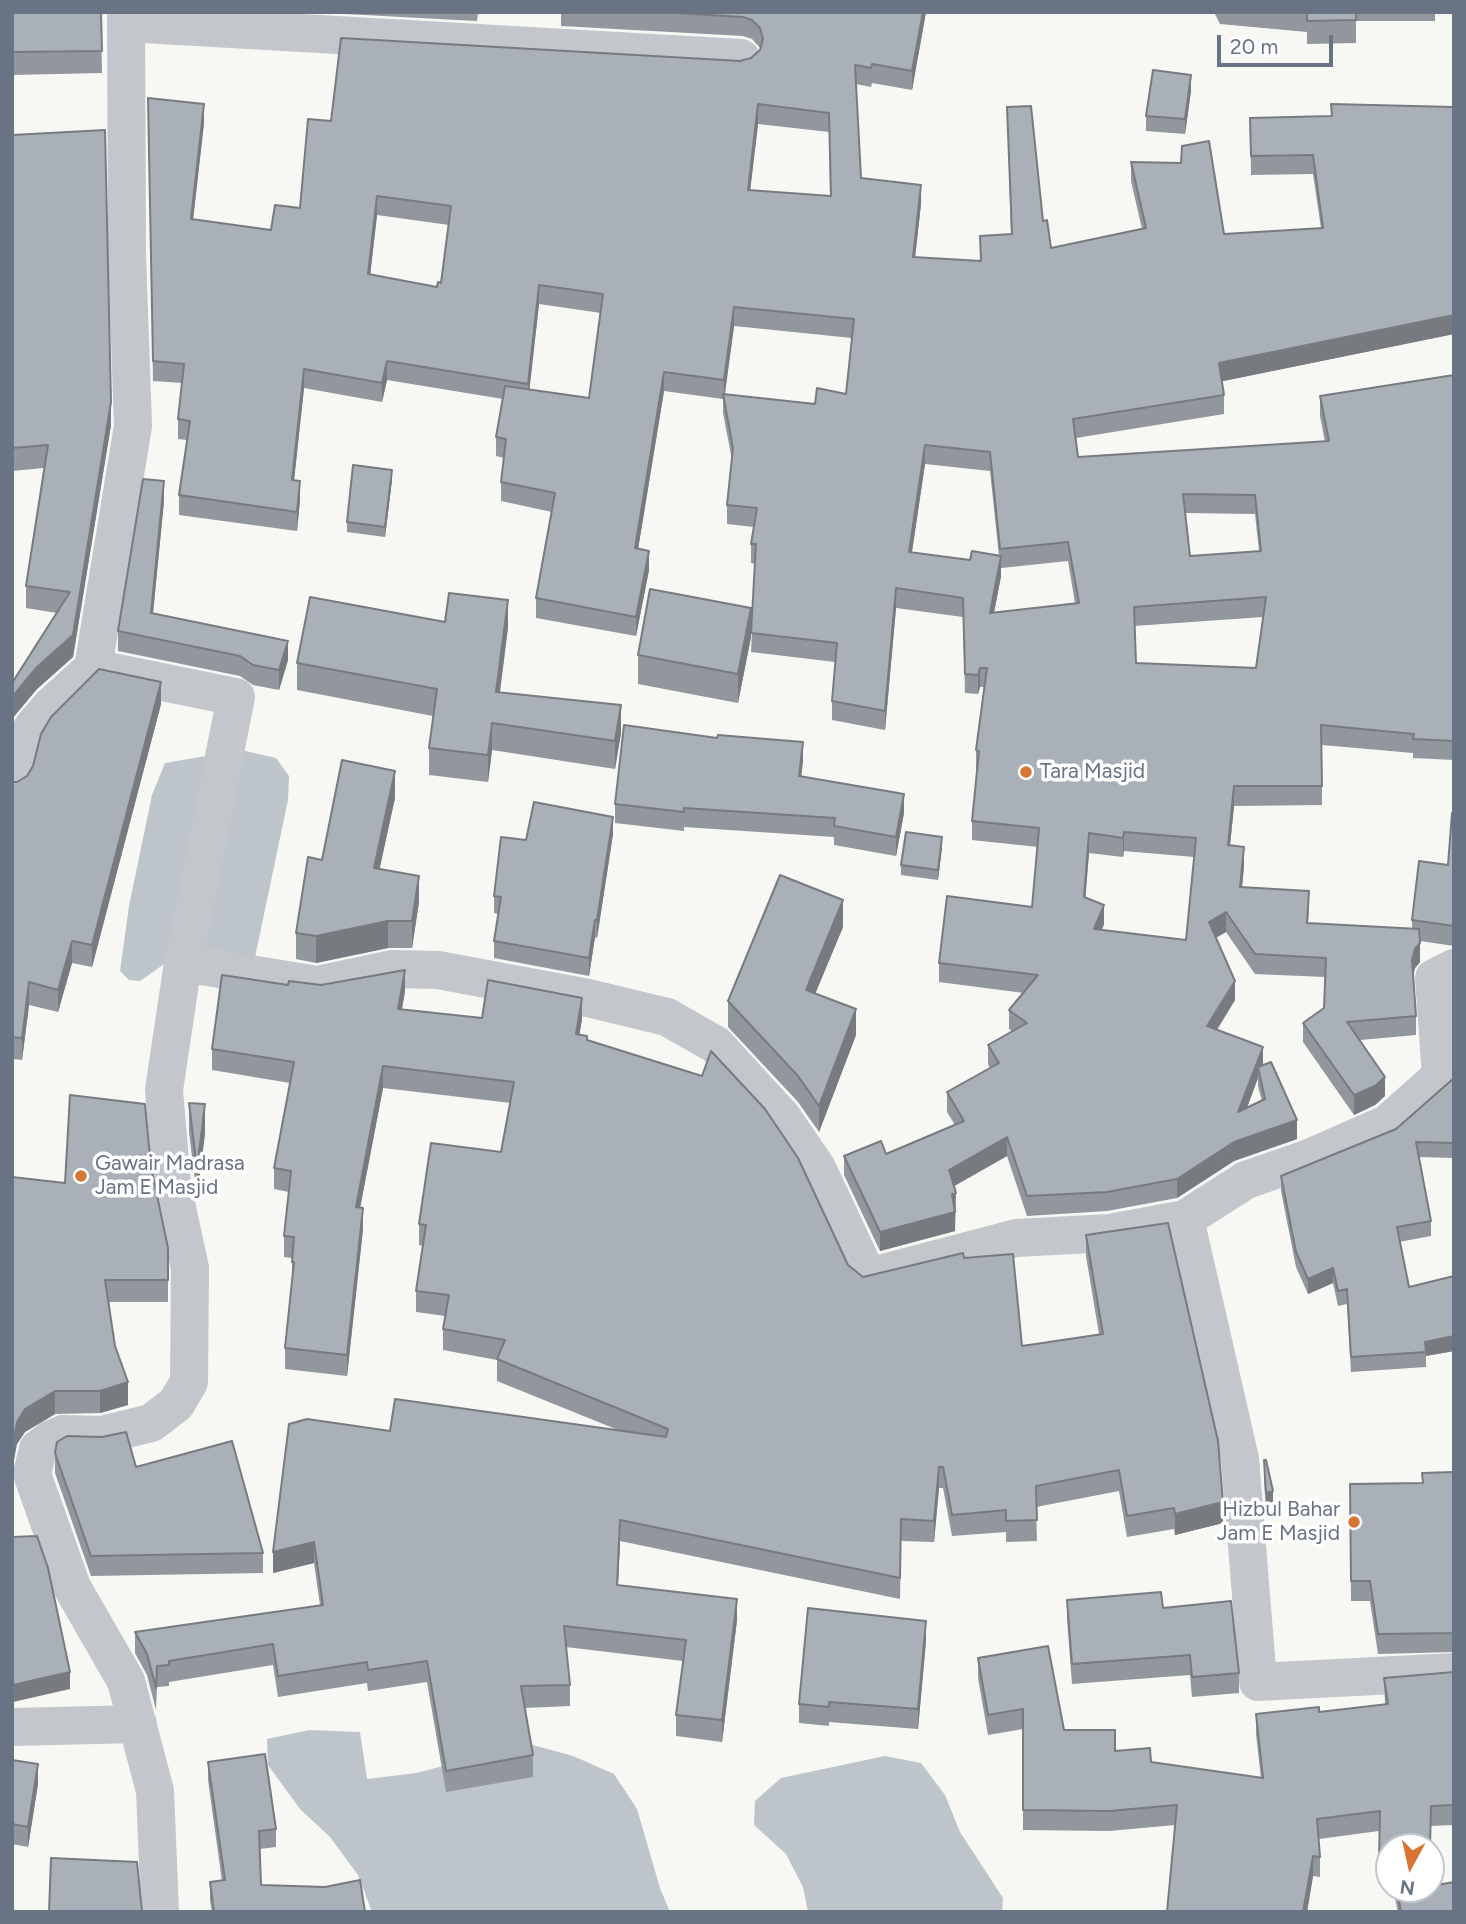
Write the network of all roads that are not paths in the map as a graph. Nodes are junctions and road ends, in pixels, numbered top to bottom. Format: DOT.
graph roads {
  1 [pos="126,18"];
  2 [pos="741,58"];
  3 [pos="93,668"];
  4 [pos="12,783"];
  5 [pos="183,963"];
  6 [pos="1454,968"];
  7 [pos="1185,1219"];
  8 [pos="1454,1672"];
  9 [pos="138,1724"];
  10 [pos="12,1727"];
  11 [pos="160,1912"];
  1 -- 2 [label="street"];
  1 -- 3 [label="street"];
  3 -- 4 [label="street"];
  3 -- 5 [label="street"];
  5 -- 7 [label="street"];
  5 -- 9 [label="street"];
  6 -- 7 [label="street"];
  7 -- 8 [label="street"];
  9 -- 10 [label="street"];
  9 -- 11 [label="street"];
}
